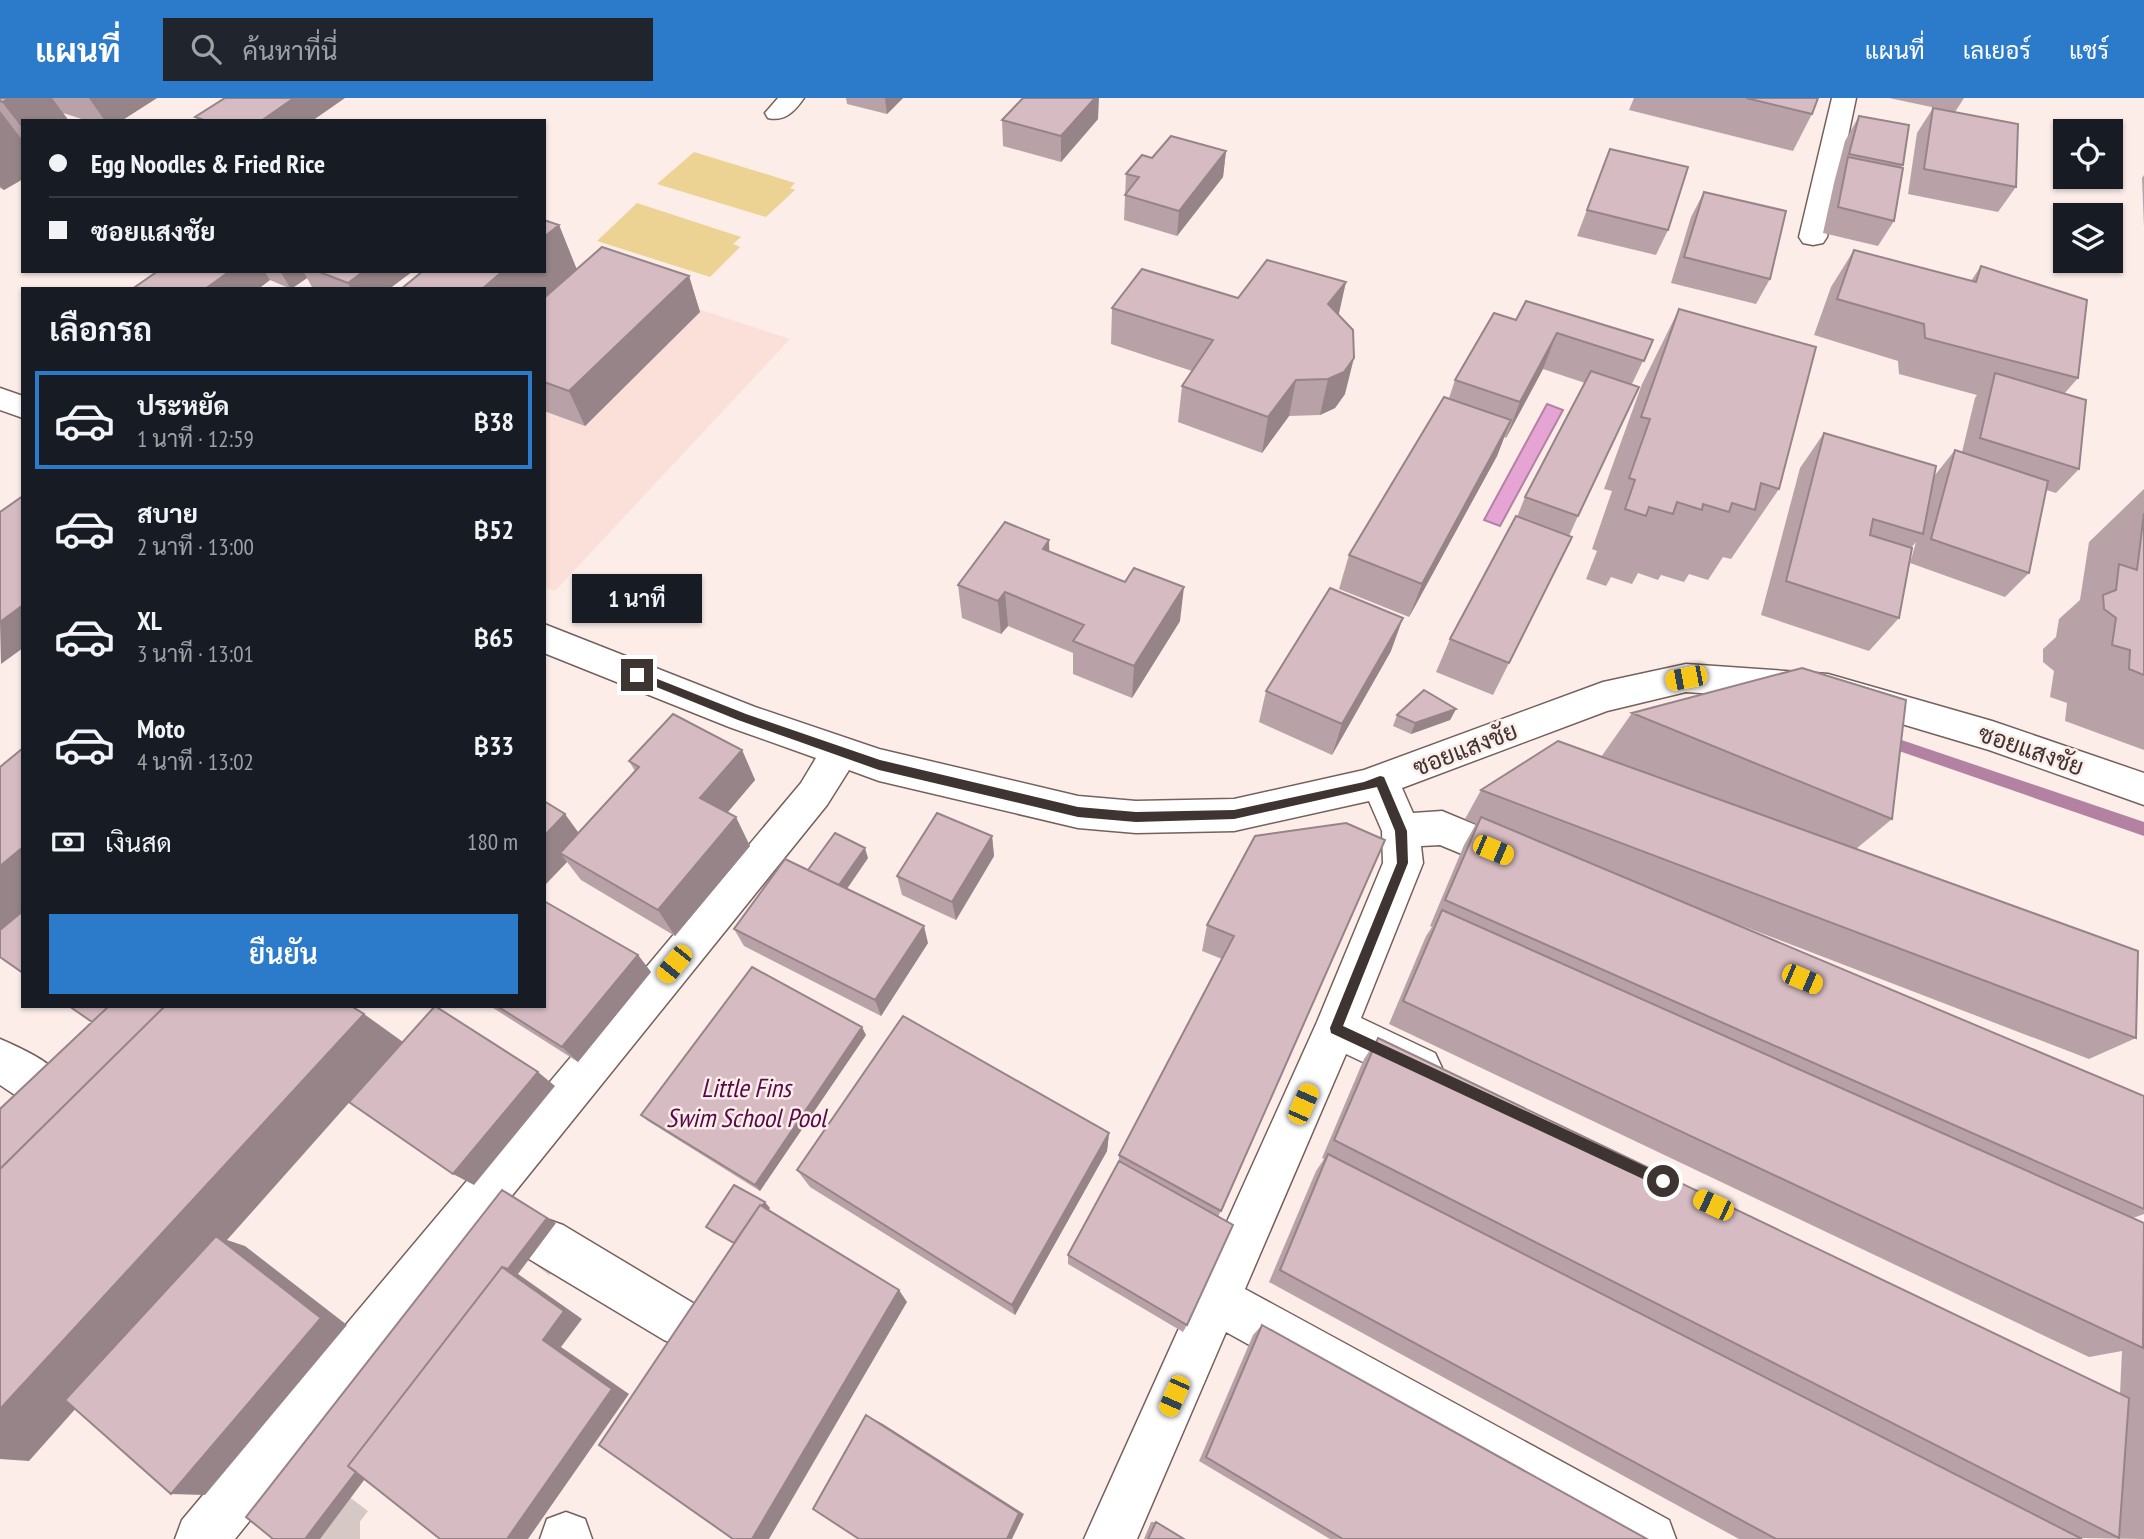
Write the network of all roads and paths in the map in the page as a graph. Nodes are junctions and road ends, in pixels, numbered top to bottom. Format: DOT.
graph roads {
  1 [pos="1844,98"];
  2 [pos="1813,237"];
  3 [pos="0,398"];
  4 [pos="21,407"];
  5 [pos="546,639"];
  6 [pos="841,751"];
  7 [pos="1380,780"];
  8 [pos="2144,789"];
  9 [pos="1401,831"];
  10 [pos="1545,871"];
  11 [pos="1336,1028"];
  12 [pos="0,1060"];
  13 [pos="1462,1087"];
  14 [pos="0,1145"];
  15 [pos="546,1242"];
  16 [pos="1217,1300"];
  17 [pos="681,1323"];
  18 [pos="201,1539"];
  19 [pos="1110,1539"];
  20 [pos="1650,1539"];
  1 -- 2 [label="street"];
  3 -- 4 [label="street"];
  5 -- 6 [label="street, ซอยแสงชัย"];
  6 -- 7 [label="street, ซอยแสงชัย"];
  6 -- 18 [label="street"];
  7 -- 8 [label="street, ซอยแสงชัย"];
  7 -- 9 [label="street"];
  9 -- 10 [label="street"];
  9 -- 11 [label="street"];
  11 -- 13 [label="street"];
  11 -- 16 [label="street"];
  12 -- 14 [label="street"];
  15 -- 17 [label="street"];
  16 -- 19 [label="street"];
  16 -- 20 [label="street"];
}
